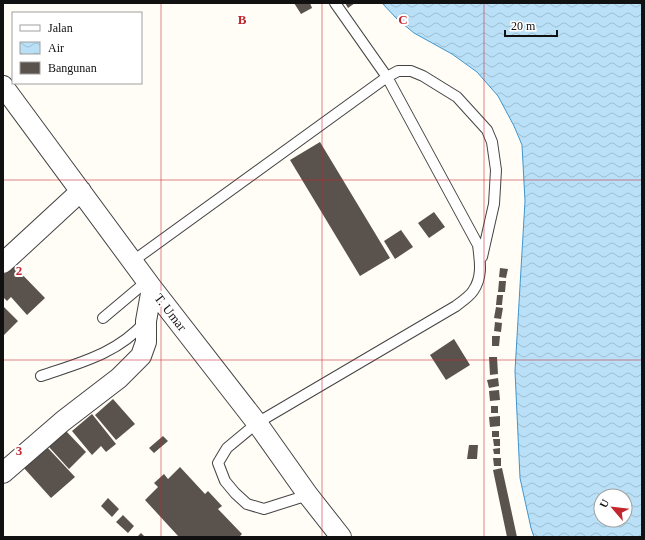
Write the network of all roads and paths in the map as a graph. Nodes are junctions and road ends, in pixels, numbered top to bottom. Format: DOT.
graph roads {
  1 [pos="334,3"];
  2 [pos="387,77"];
  3 [pos="3,86"];
  4 [pos="81,191"];
  5 [pos="133,261"];
  6 [pos="3,263"];
  7 [pos="480,263"];
  8 [pos="150,285"];
  9 [pos="103,318"];
  10 [pos="146,321"];
  11 [pos="41,376"];
  12 [pos="257,423"];
  13 [pos="3,473"];
  14 [pos="308,495"];
  15 [pos="341,537"];
  1 -- 2 [label="lane"];
  2 -- 5 [label="lane"];
  2 -- 7 [label="lane"];
  2 -- 7 [label="lane"];
  3 -- 4 [label="street, T. Umar"];
  4 -- 5 [label="street, T. Umar"];
  4 -- 6 [label="street"];
  5 -- 8 [label="street, T. Umar"];
  7 -- 12 [label="lane"];
  8 -- 9 [label="lane"];
  8 -- 10 [label="street"];
  8 -- 12 [label="street, T. Umar"];
  10 -- 11 [label="lane"];
  10 -- 13 [label="street"];
  12 -- 14 [label="street, T. Umar"];
  12 -- 14 [label="lane"];
  14 -- 15 [label="street, T. Umar"];
}
